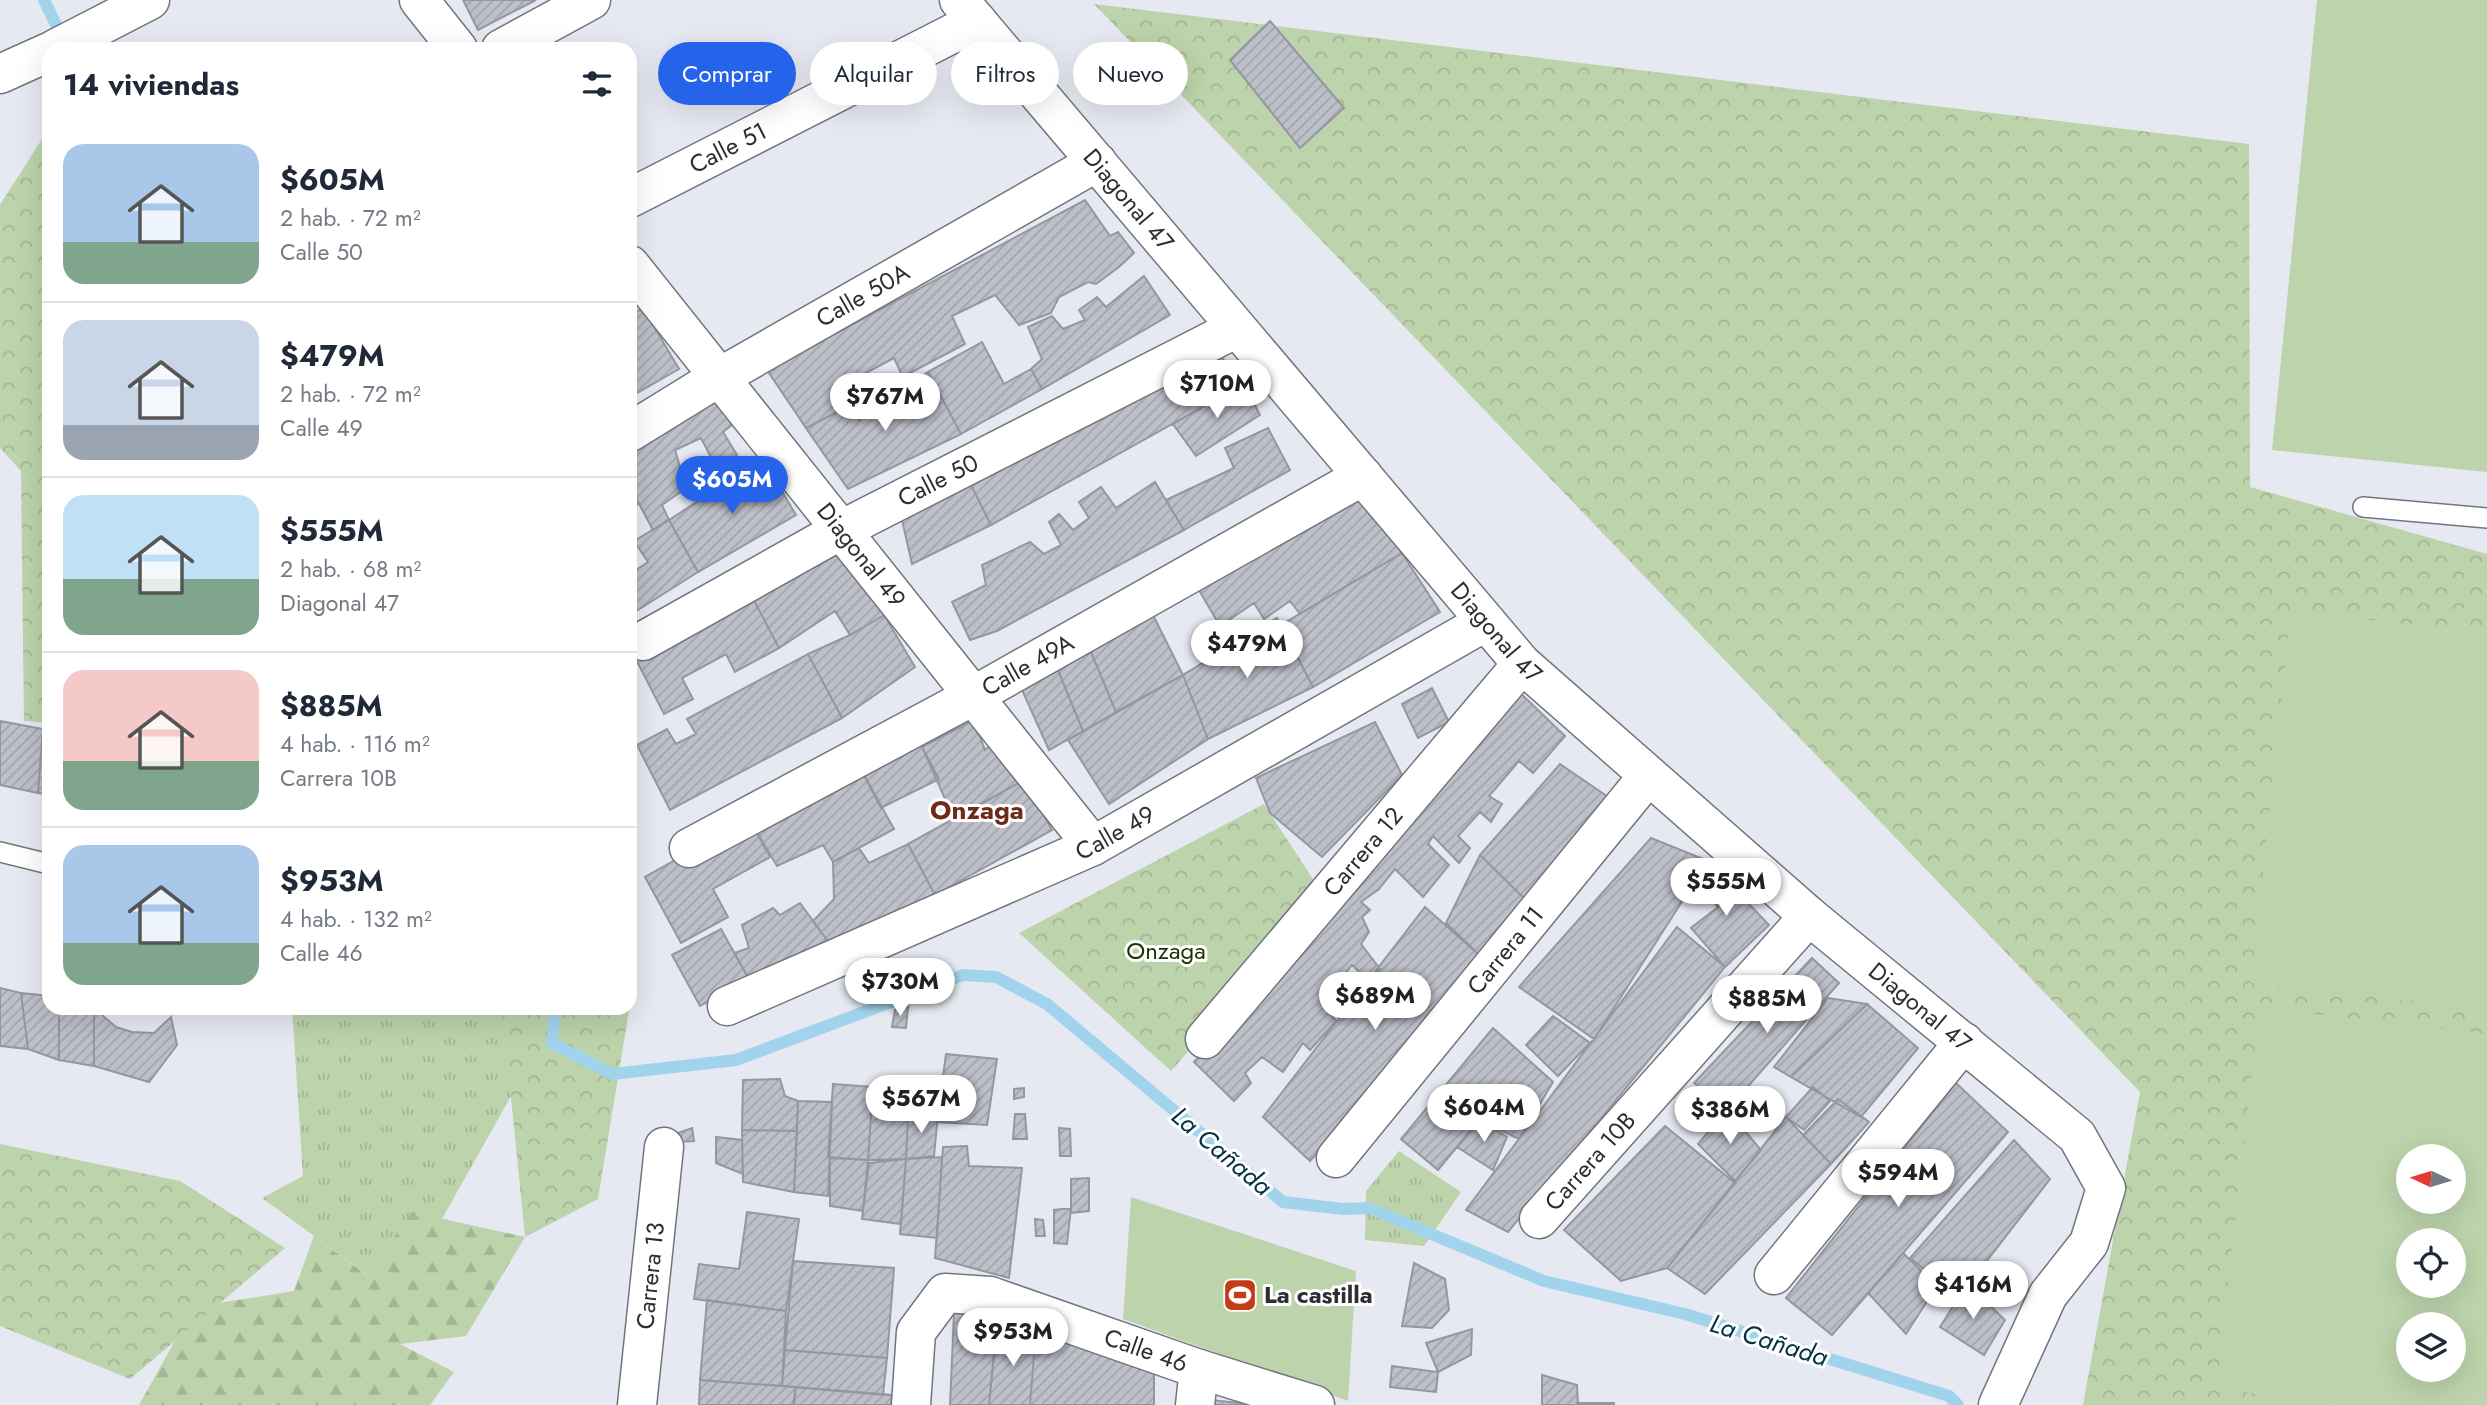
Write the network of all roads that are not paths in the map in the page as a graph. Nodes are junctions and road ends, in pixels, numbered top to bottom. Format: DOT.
graph roads {
  1 [pos="149,0"];
  2 [pos="419,0"];
  3 [pos="591,0"];
  4 [pos="968,10"];
  5 [pos="68,42"];
  6 [pos="452,42"];
  7 [pos="514,42"];
  8 [pos="42,55"];
  9 [pos="0,74"];
  10 [pos="1097,162"];
  11 [pos="637,194"];
  12 [pos="637,274"];
  13 [pos="1237,328"];
  14 [pos="720,377"];
  15 [pos="637,428"];
  16 [pos="1363,476"];
  17 [pos="2363,507"];
  18 [pos="2487,518"];
  19 [pos="841,530"];
  20 [pos="1485,622"];
  21 [pos="643,641"];
  22 [pos="1522,664"];
  23 [pos="973,696"];
  24 [pos="1648,776"];
  25 [pos="1093,846"];
  26 [pos="689,848"];
  27 [pos="0,852"];
  28 [pos="42,861"];
  29 [pos="1809,916"];
  30 [pos="727,1006"];
  31 [pos="1205,1039"];
  32 [pos="1964,1042"];
  33 [pos="664,1147"];
  34 [pos="1336,1158"];
  35 [pos="1539,1219"];
  36 [pos="1774,1275"];
  37 [pos="1197,1387"];
  38 [pos="636,1405"];
  39 [pos="911,1405"];
  40 [pos="1315,1405"];
  41 [pos="1998,1405"];
  1 -- 5 [label="street"];
  2 -- 6 [label="street"];
  3 -- 7 [label="street"];
  4 -- 10 [label="street, Diagonal 47"];
  4 -- 11 [label="street, Calle 51"];
  8 -- 9 [label="street"];
  10 -- 13 [label="street, Diagonal 47"];
  10 -- 14 [label="street, Calle 50A"];
  12 -- 14 [label="street, Diagonal 49"];
  13 -- 16 [label="street, Diagonal 47"];
  13 -- 19 [label="street, Calle 50"];
  14 -- 15 [label="street, Calle 50A"];
  14 -- 19 [label="street, Diagonal 49"];
  16 -- 20 [label="street, Diagonal 47"];
  16 -- 23 [label="street, Calle 49A"];
  17 -- 18 [label="lane"];
  19 -- 21 [label="street, Calle 50"];
  19 -- 23 [label="street, Diagonal 49"];
  20 -- 22 [label="street, Diagonal 47"];
  20 -- 25 [label="street, Calle 49"];
  22 -- 24 [label="street, Diagonal 47"];
  22 -- 31 [label="street, Carrera 12"];
  23 -- 25 [label="street, Diagonal 49"];
  23 -- 26 [label="street, Calle 49A"];
  24 -- 29 [label="street, Diagonal 47"];
  24 -- 34 [label="street, Carrera 11"];
  25 -- 30 [label="street, Calle 49"];
  27 -- 28 [label="lane"];
  29 -- 32 [label="street, Diagonal 47"];
  29 -- 35 [label="street, Carrera 10B"];
  32 -- 36 [label="street"];
  32 -- 41 [label="street, Diagonal 47"];
  33 -- 38 [label="street, Carrera 13"];
  37 -- 39 [label="street, Calle 46"];
  37 -- 40 [label="street, Calle 46"];
}
